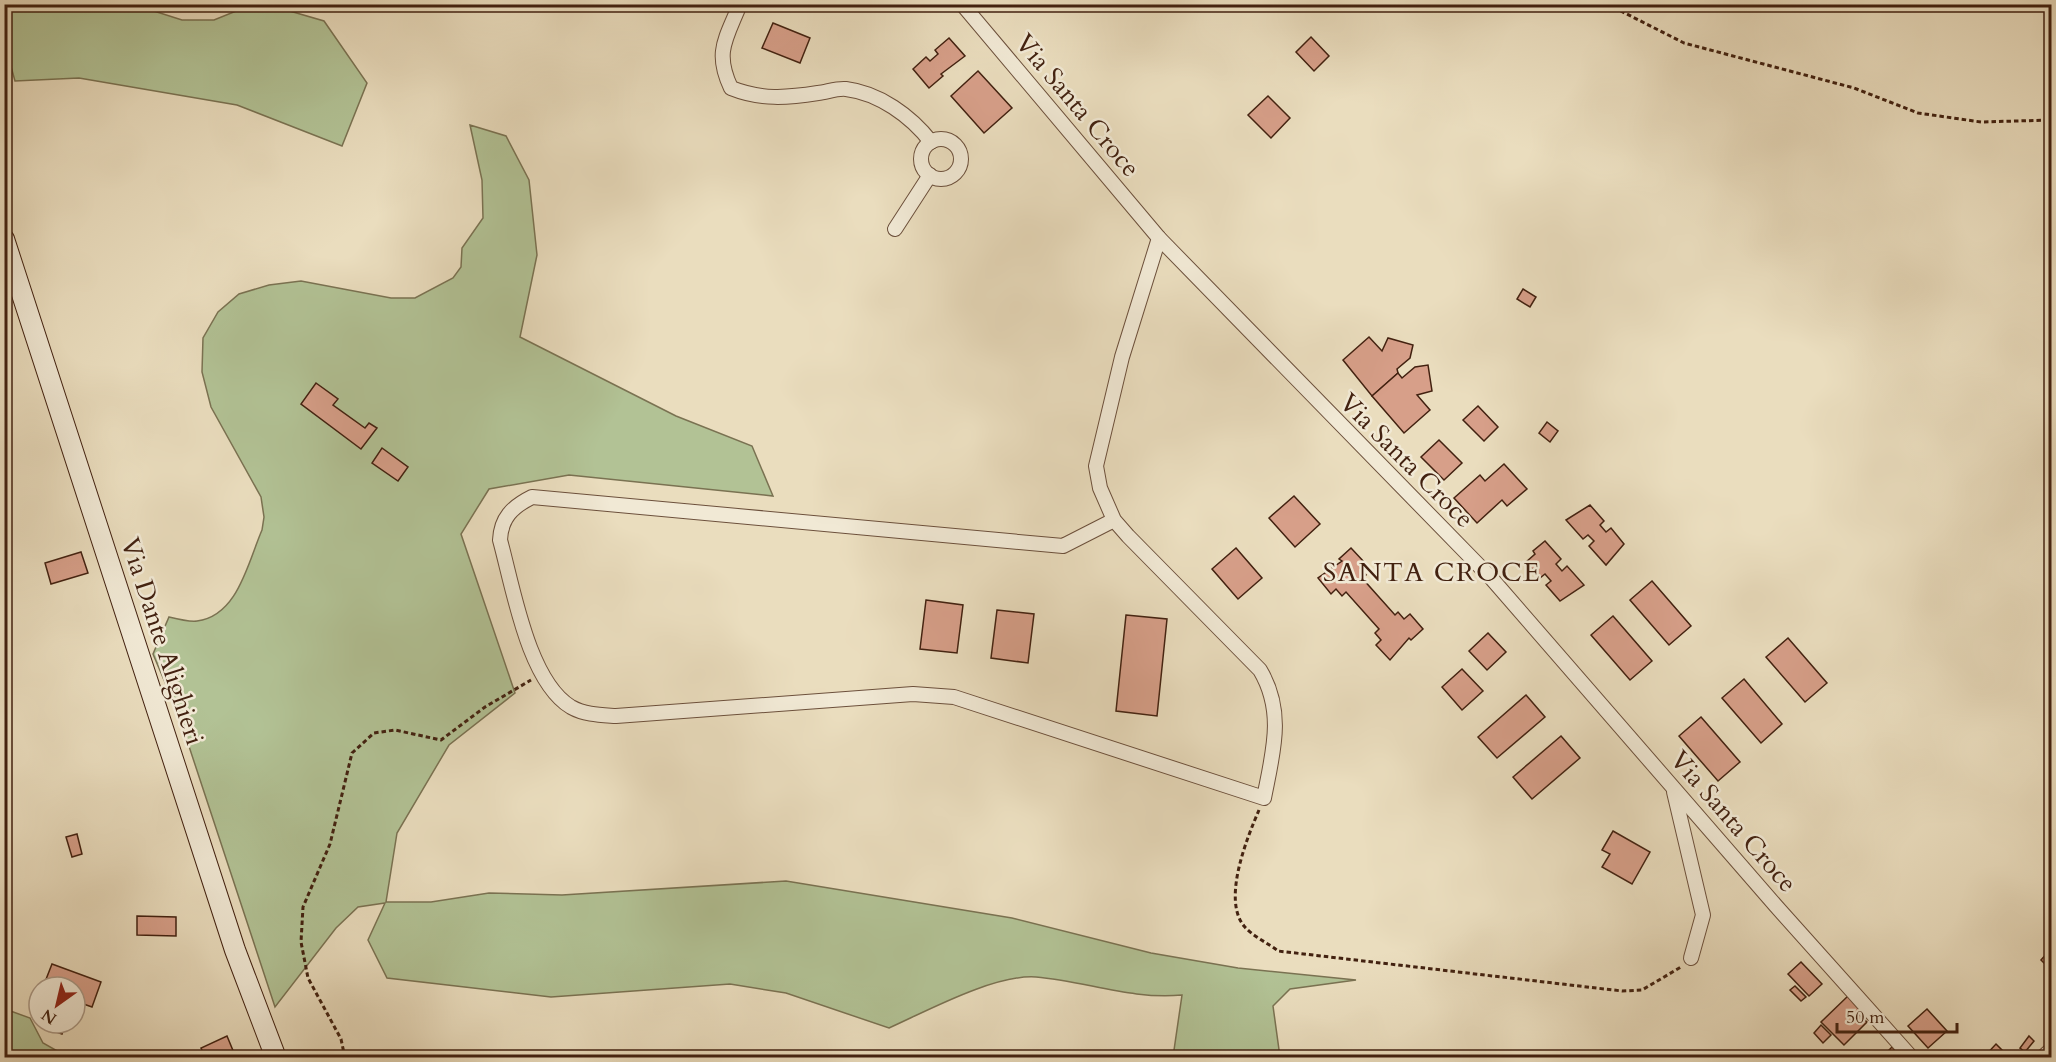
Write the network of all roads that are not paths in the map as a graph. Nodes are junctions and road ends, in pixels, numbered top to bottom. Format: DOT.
graph roads {
  1 [pos="740,4"];
  2 [pos="962,4"];
  3 [pos="931,142"];
  4 [pos="930,175"];
  5 [pos="896,229"];
  6 [pos="1159,238"];
  7 [pos="4,239"];
  8 [pos="1178,258"];
  9 [pos="1151,264"];
  10 [pos="1114,520"];
  11 [pos="1673,788"];
  12 [pos="1691,958"];
  13 [pos="2052,1049"];
  14 [pos="276,1058"];
  15 [pos="1912,1058"];
  16 [pos="2042,1058"];
  1 -- 3 [label="street"];
  2 -- 6 [label="street, Via Santa Croce"];
  3 -- 4 [label="street"];
  3 -- 4 [label="street"];
  4 -- 5 [label="street"];
  6 -- 8 [label="street, Via Santa Croce"];
  6 -- 9 [label="street"];
  7 -- 14 [label="main road, Via Dante Alighieri"];
  8 -- 9 [label="street"];
  8 -- 11 [label="street, Via Santa Croce"];
  9 -- 10 [label="street"];
  10 -- 10 [label="street"];
  11 -- 12 [label="street"];
  11 -- 15 [label="street, Via Santa Croce"];
  13 -- 16 [label="street"];
}
